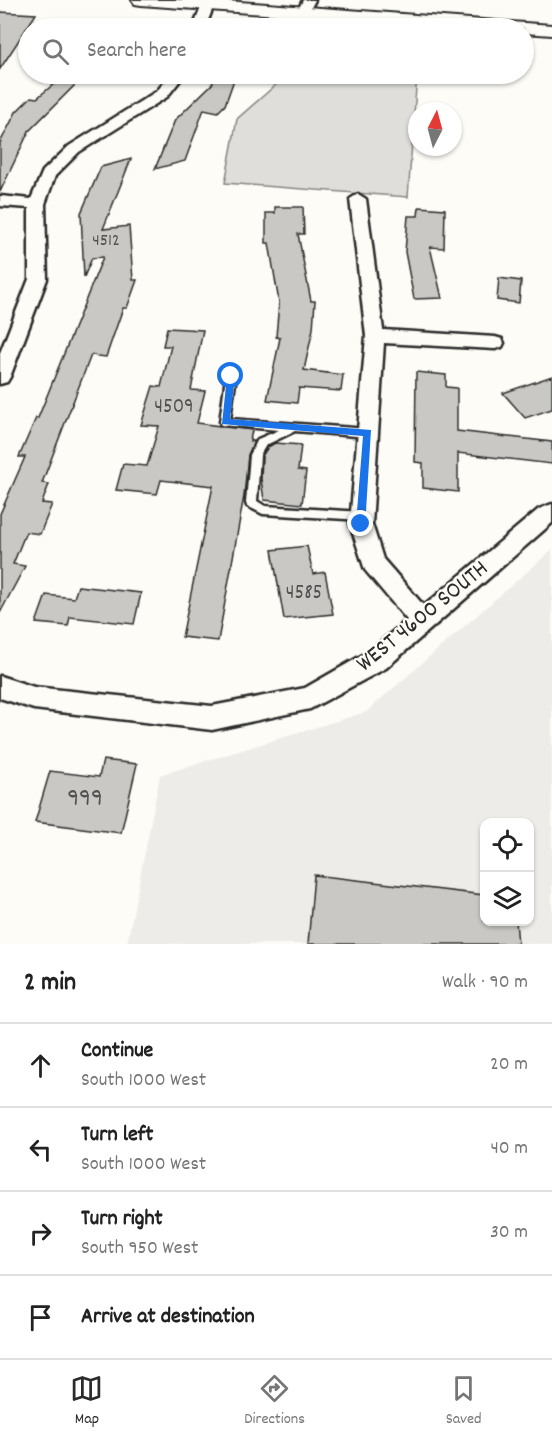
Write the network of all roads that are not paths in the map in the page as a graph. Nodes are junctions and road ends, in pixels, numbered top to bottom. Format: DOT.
graph roads {
  1 [pos="141,0"];
  2 [pos="208,5"];
  3 [pos="306,6"];
  4 [pos="203,18"];
  5 [pos="429,18"];
  6 [pos="534,28"];
  7 [pos="552,30"];
  8 [pos="170,84"];
  9 [pos="358,199"];
  10 [pos="0,201"];
  11 [pos="37,204"];
  12 [pos="375,336"];
  13 [pos="495,343"];
  14 [pos="1,373"];
  15 [pos="231,376"];
  16 [pos="295,427"];
  17 [pos="368,433"];
  18 [pos="552,513"];
  19 [pos="362,516"];
  20 [pos="423,621"];
  21 [pos="0,687"];
  1 -- 2 [label="street"];
  2 -- 3 [label="street"];
  2 -- 4 [label="street"];
  3 -- 5 [label="street"];
  6 -- 7 [label="street"];
  8 -- 11 [label="street"];
  9 -- 12 [label="street"];
  10 -- 11 [label="street"];
  11 -- 14 [label="street"];
  12 -- 13 [label="street"];
  12 -- 17 [label="street"];
  15 -- 16 [label="lane"];
  16 -- 17 [label="lane"];
  16 -- 19 [label="lane"];
  17 -- 19 [label="street"];
  18 -- 20 [label="street, WEST 4600 SOUTH"];
  19 -- 20 [label="street"];
  20 -- 21 [label="street, WEST 4600 SOUTH"];
}
